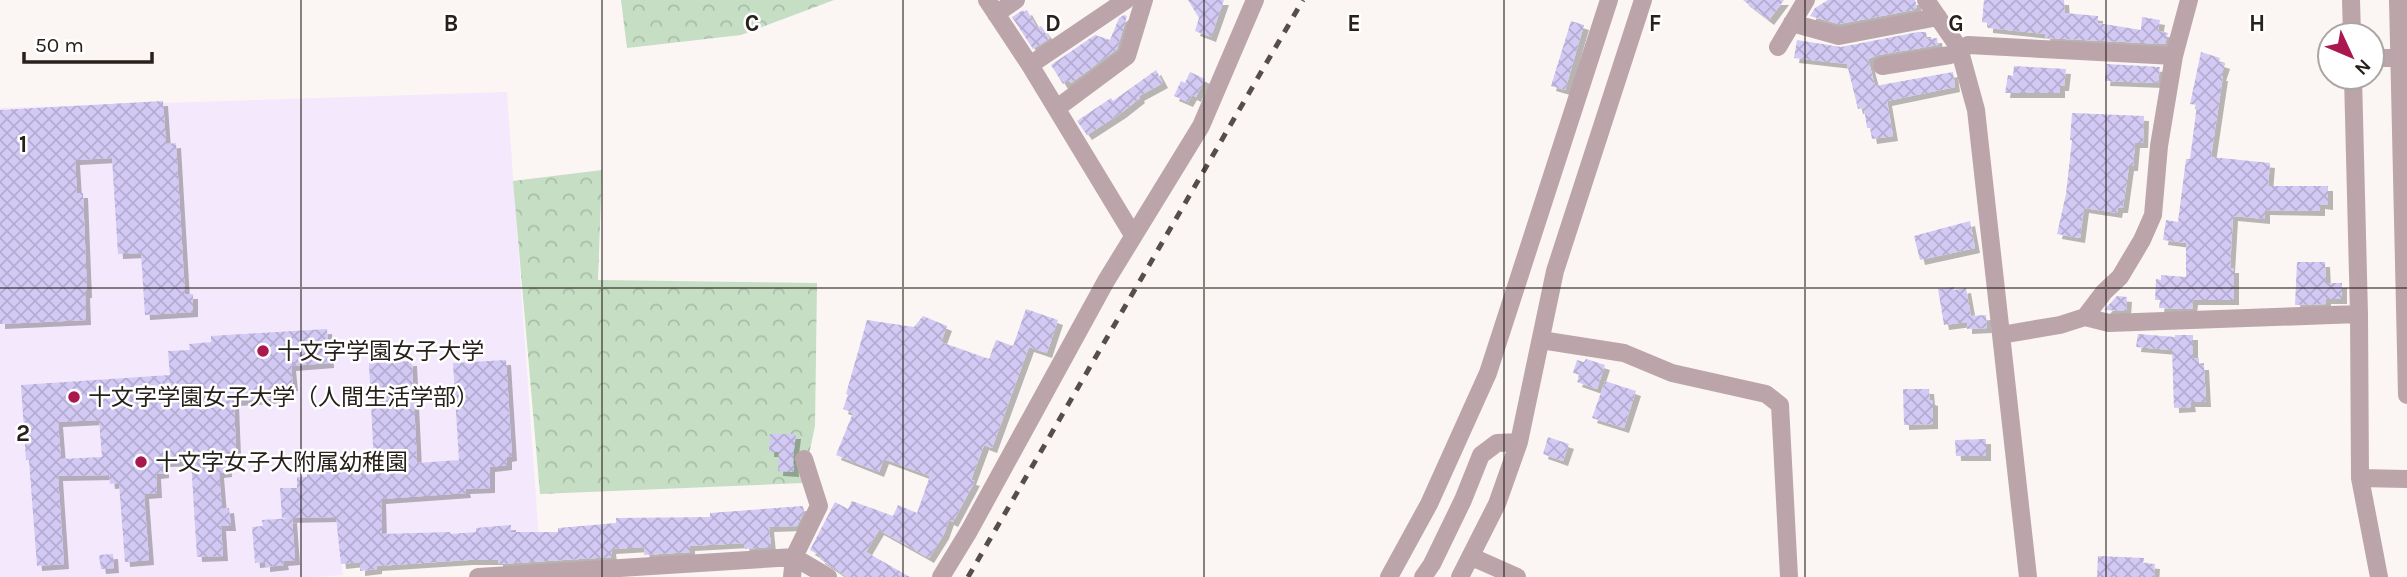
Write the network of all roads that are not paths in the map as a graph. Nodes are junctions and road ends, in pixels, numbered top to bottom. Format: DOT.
graph roads {
  1 [pos="1016,0"];
  2 [pos="1126,0"];
  3 [pos="1144,0"];
  4 [pos="1255,0"];
  5 [pos="1609,0"];
  6 [pos="1643,0"];
  7 [pos="1806,0"];
  8 [pos="1926,0"];
  9 [pos="2189,0"];
  10 [pos="2351,0"];
  11 [pos="2398,0"];
  12 [pos="992,7"];
  13 [pos="1938,17"];
  14 [pos="2352,21"];
  15 [pos="1792,23"];
  16 [pos="1778,47"];
  17 [pos="1959,48"];
  18 [pos="2174,55"];
  19 [pos="2403,58"];
  20 [pos="1030,65"];
  21 [pos="1882,66"];
  22 [pos="2353,91"];
  23 [pos="1057,108"];
  24 [pos="1133,235"];
  25 [pos="2405,256"];
  26 [pos="2359,314"];
  27 [pos="2085,317"];
  28 [pos="2001,335"];
  29 [pos="1541,340"];
  30 [pos="2407,395"];
  31 [pos="1519,442"];
  32 [pos="804,459"];
  33 [pos="2360,478"];
  34 [pos="2407,479"];
  35 [pos="794,557"];
  36 [pos="1472,557"];
  37 [pos="478,577"];
  38 [pos="792,577"];
  39 [pos="828,577"];
  40 [pos="941,577"];
  41 [pos="1389,577"];
  42 [pos="1423,577"];
  43 [pos="1460,577"];
  44 [pos="1517,577"];
  45 [pos="1789,577"];
  46 [pos="2028,577"];
  47 [pos="2379,577"];
  1 -- 12 [label="street"];
  2 -- 20 [label="street"];
  3 -- 23 [label="street"];
  4 -- 24 [label="street"];
  5 -- 41 [label="street"];
  6 -- 29 [label="street"];
  7 -- 15 [label="street"];
  8 -- 13 [label="street"];
  9 -- 18 [label="street"];
  10 -- 14 [label="street"];
  11 -- 19 [label="street"];
  12 -- 20 [label="street"];
  13 -- 15 [label="street"];
  13 -- 17 [label="street"];
  15 -- 16 [label="street"];
  17 -- 18 [label="street"];
  17 -- 21 [label="street"];
  17 -- 28 [label="street"];
  18 -- 27 [label="street"];
  19 -- 25 [label="street"];
  20 -- 23 [label="street"];
  22 -- 26 [label="street"];
  23 -- 24 [label="street"];
  24 -- 40 [label="street"];
  25 -- 30 [label="street"];
  26 -- 27 [label="street"];
  26 -- 33 [label="street"];
  27 -- 28 [label="street"];
  28 -- 46 [label="street"];
  29 -- 31 [label="street"];
  29 -- 45 [label="street"];
  31 -- 36 [label="street"];
  31 -- 42 [label="street"];
  32 -- 35 [label="street"];
  33 -- 34 [label="street"];
  33 -- 47 [label="street"];
  35 -- 37 [label="street"];
  35 -- 38 [label="street"];
  35 -- 39 [label="street"];
  36 -- 43 [label="street"];
  36 -- 44 [label="street"];
}
